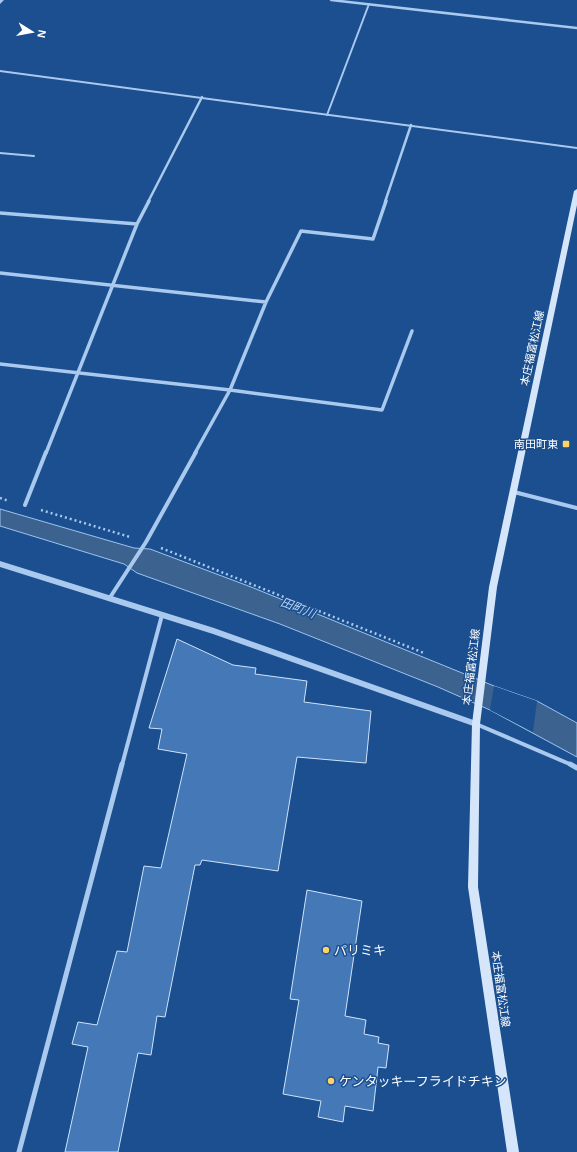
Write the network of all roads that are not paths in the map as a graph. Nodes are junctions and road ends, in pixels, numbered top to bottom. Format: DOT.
graph roads {
  1 [pos="2,0"];
  2 [pos="332,0"];
  3 [pos="0,3"];
  4 [pos="369,4"];
  5 [pos="577,28"];
  6 [pos="0,71"];
  7 [pos="202,97"];
  8 [pos="327,115"];
  9 [pos="411,125"];
  10 [pos="577,148"];
  11 [pos="0,152"];
  12 [pos="34,156"];
  13 [pos="577,191"];
  14 [pos="0,212"];
  15 [pos="137,224"];
  16 [pos="0,273"];
  17 [pos="113,284"];
  18 [pos="266,302"];
  19 [pos="412,330"];
  20 [pos="0,364"];
  21 [pos="76,373"];
  22 [pos="230,390"];
  23 [pos="514,492"];
  24 [pos="25,505"];
  25 [pos="577,508"];
  26 [pos="0,564"];
  27 [pos="109,600"];
  28 [pos="162,615"];
  29 [pos="476,724"];
  30 [pos="577,768"];
  31 [pos="19,1152"];
  32 [pos="513,1152"];
  1 -- 3 [label="street"];
  2 -- 4 [label="street"];
  4 -- 5 [label="street"];
  4 -- 8 [label="lane"];
  6 -- 7 [label="street"];
  7 -- 8 [label="street"];
  7 -- 15 [label="street"];
  8 -- 9 [label="street"];
  9 -- 10 [label="street"];
  9 -- 18 [label="street"];
  11 -- 12 [label="lane"];
  13 -- 23 [label="main road, 本庄福富松江線"];
  14 -- 15 [label="street"];
  15 -- 17 [label="street"];
  16 -- 17 [label="street"];
  17 -- 18 [label="street"];
  17 -- 21 [label="street"];
  18 -- 22 [label="street"];
  19 -- 22 [label="street"];
  20 -- 21 [label="street"];
  21 -- 22 [label="street"];
  21 -- 24 [label="street"];
  22 -- 27 [label="street"];
  23 -- 25 [label="street"];
  23 -- 29 [label="main road, 本庄福富松江線"];
  26 -- 27 [label="street"];
  27 -- 28 [label="street"];
  28 -- 29 [label="street"];
  28 -- 31 [label="street"];
  29 -- 30 [label="street"];
  29 -- 32 [label="main road, 本庄福富松江線"];
}
